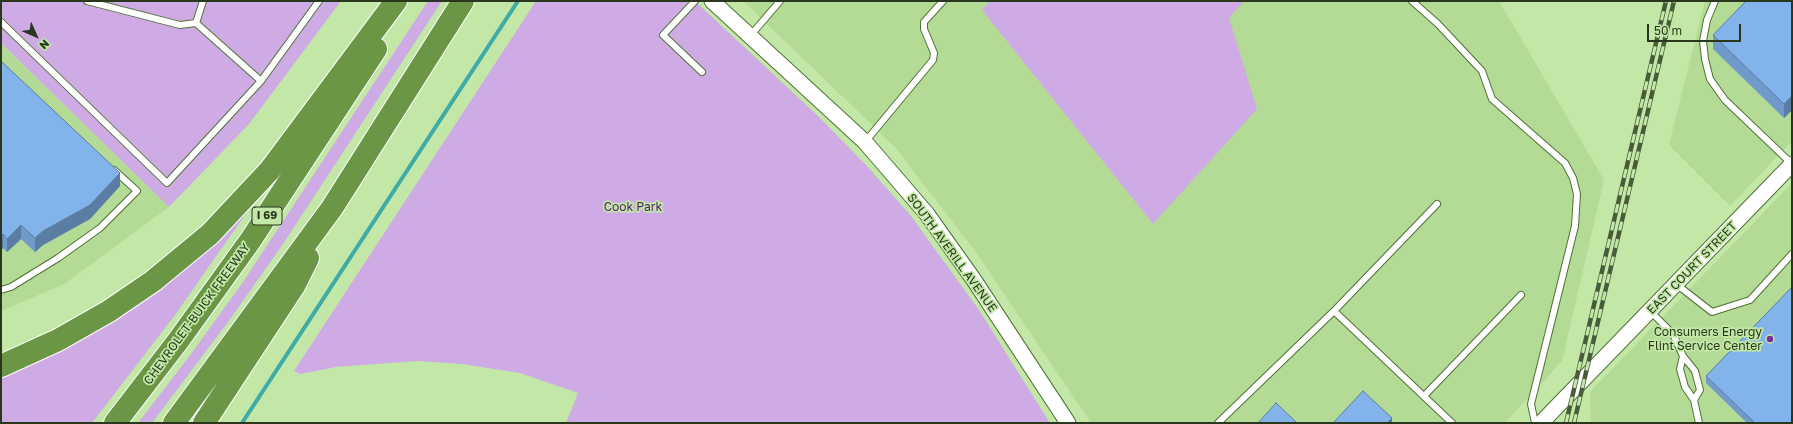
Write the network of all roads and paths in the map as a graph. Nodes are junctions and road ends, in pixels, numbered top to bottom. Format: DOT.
graph roads {
  1 [pos="87,1"];
  2 [pos="203,1"];
  3 [pos="319,1"];
  4 [pos="396,1"];
  5 [pos="407,1"];
  6 [pos="463,1"];
  7 [pos="695,1"];
  8 [pos="712,1"];
  9 [pos="780,1"];
  10 [pos="943,1"];
  11 [pos="1412,1"];
  12 [pos="1716,1"];
  13 [pos="1,22"];
  14 [pos="196,23"];
  15 [pos="750,36"];
  16 [pos="702,72"];
  17 [pos="262,81"];
  18 [pos="865,142"];
  19 [pos="108,164"];
  20 [pos="1792,164"];
  21 [pos="1437,204"];
  22 [pos="332,208"];
  23 [pos="1792,254"];
  24 [pos="1676,284"];
  25 [pos="1,290"];
  26 [pos="1521,295"];
  27 [pos="1334,311"];
  28 [pos="1650,311"];
  29 [pos="1683,356"];
  30 [pos="1,366"];
  31 [pos="1424,396"];
  32 [pos="1694,400"];
  33 [pos="115,423"];
  34 [pos="174,423"];
  35 [pos="204,423"];
  36 [pos="1068,423"];
  37 [pos="1218,423"];
  38 [pos="1452,423"];
  39 [pos="1535,423"];
  40 [pos="1541,423"];
  41 [pos="1699,423"];
  1 -- 14 [label="lane"];
  2 -- 14 [label="lane"];
  3 -- 17 [label="lane"];
  4 -- 30 [label="highway"];
  5 -- 33 [label="highway, CHEVROLET-BUICK FREEWAY / I 69"];
  6 -- 22 [label="highway"];
  7 -- 16 [label="lane"];
  8 -- 15 [label="street, SOUTH AVERILL AVENUE"];
  9 -- 15 [label="lane"];
  10 -- 18 [label="lane"];
  11 -- 39 [label="lane"];
  12 -- 20 [label="lane"];
  13 -- 17 [label="lane"];
  14 -- 17 [label="lane"];
  15 -- 18 [label="street, SOUTH AVERILL AVENUE"];
  18 -- 36 [label="street, SOUTH AVERILL AVENUE"];
  19 -- 25 [label="lane"];
  20 -- 24 [label="street, EAST COURT STREET"];
  21 -- 27 [label="lane"];
  22 -- 34 [label="highway"];
  22 -- 35 [label="highway"];
  23 -- 24 [label="lane"];
  24 -- 28 [label="street, EAST COURT STREET"];
  26 -- 31 [label="lane"];
  27 -- 31 [label="lane"];
  27 -- 37 [label="lane"];
  28 -- 29 [label="lane"];
  28 -- 40 [label="street, EAST COURT STREET"];
  29 -- 32 [label="lane"];
  29 -- 32 [label="lane"];
  31 -- 38 [label="lane"];
  32 -- 41 [label="lane"];
}
